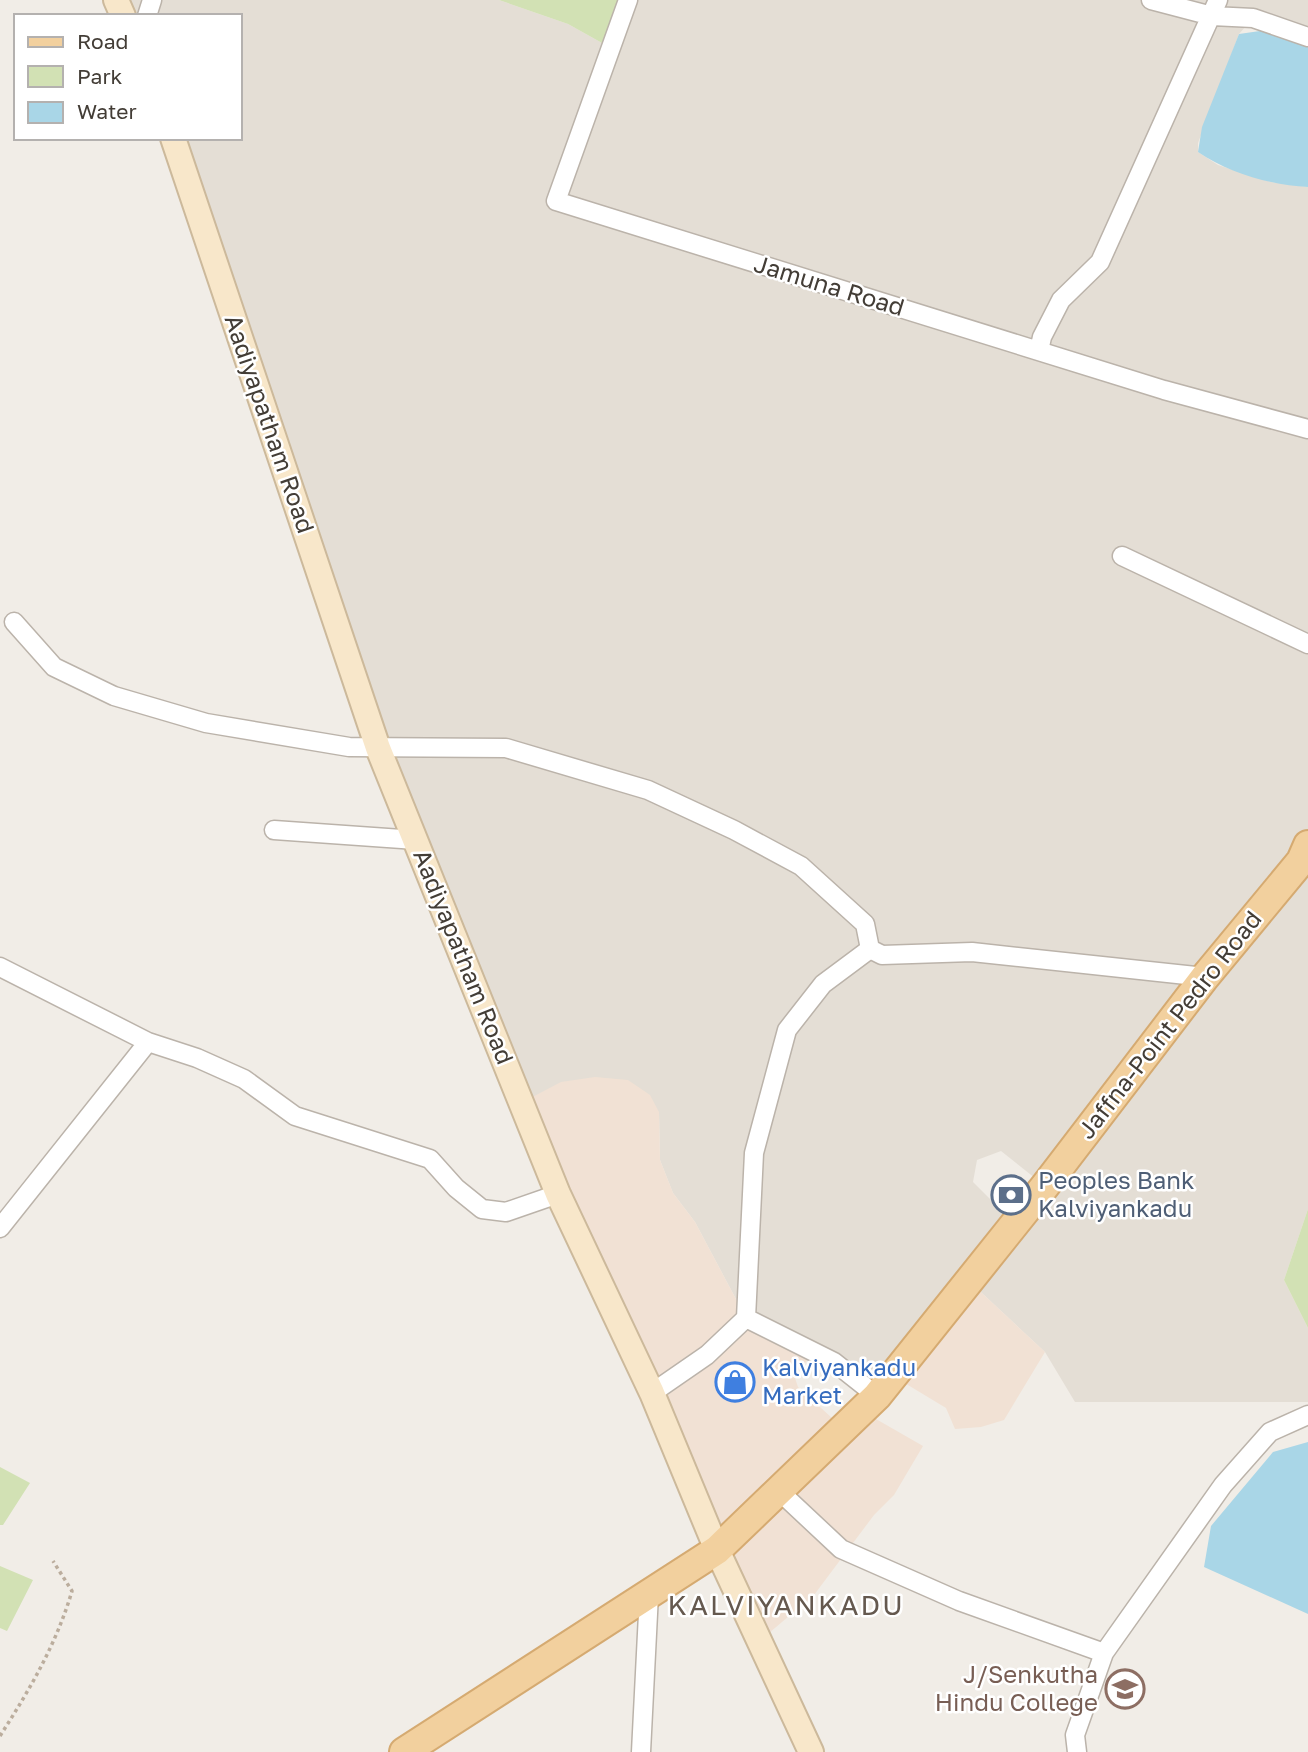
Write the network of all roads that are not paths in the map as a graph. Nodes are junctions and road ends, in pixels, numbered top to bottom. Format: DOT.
graph roads {
  1 [pos="628,0"];
  2 [pos="1151,0"];
  3 [pos="1215,8"];
  4 [pos="1308,37"];
  5 [pos="174,140"];
  6 [pos="1038,351"];
  7 [pos="1308,429"];
  8 [pos="1122,556"];
  9 [pos="14,622"];
  10 [pos="1308,644"];
  11 [pos="378,748"];
  12 [pos="274,830"];
  13 [pos="416,840"];
  14 [pos="1306,857"];
  15 [pos="870,949"];
  16 [pos="0,967"];
  17 [pos="1205,977"];
  18 [pos="148,1042"];
  19 [pos="558,1194"];
  20 [pos="0,1228"];
  21 [pos="746,1318"];
  22 [pos="652,1393"];
  23 [pos="877,1396"];
  24 [pos="1308,1415"];
  25 [pos="778,1490"];
  26 [pos="717,1550"];
  27 [pos="649,1594"];
  28 [pos="1104,1653"];
  29 [pos="404,1752"];
  30 [pos="640,1752"];
  31 [pos="811,1752"];
  32 [pos="1077,1752"];
  1 -- 6 [label="street, Jamuna Road"];
  2 -- 3 [label="street"];
  3 -- 4 [label="street"];
  3 -- 6 [label="street"];
  5 -- 11 [label="street, Aadiyapatham Road"];
  6 -- 7 [label="street, Jamuna Road"];
  8 -- 10 [label="street"];
  9 -- 11 [label="street"];
  11 -- 13 [label="street, Aadiyapatham Road"];
  11 -- 15 [label="street"];
  12 -- 13 [label="street"];
  13 -- 19 [label="street, Aadiyapatham Road"];
  14 -- 17 [label="main road, Jaffna-Point Pedro Road"];
  15 -- 17 [label="street"];
  15 -- 21 [label="street"];
  16 -- 18 [label="street"];
  17 -- 23 [label="main road, Jaffna-Point Pedro Road"];
  18 -- 19 [label="street"];
  18 -- 20 [label="street"];
  19 -- 22 [label="street, Aadiyapatham Road"];
  21 -- 22 [label="street"];
  21 -- 23 [label="street"];
  22 -- 26 [label="street, Aadiyapatham Road"];
  23 -- 25 [label="main road, Jaffna-Point Pedro Road"];
  24 -- 28 [label="street"];
  25 -- 26 [label="main road, Jaffna-Point Pedro Road"];
  25 -- 28 [label="street"];
  26 -- 27 [label="main road, Jaffna-Point Pedro Road"];
  26 -- 31 [label="street, Aadiyapatham Road"];
  27 -- 29 [label="main road, Jaffna-Point Pedro Road"];
  27 -- 30 [label="street"];
  28 -- 32 [label="street"];
}
